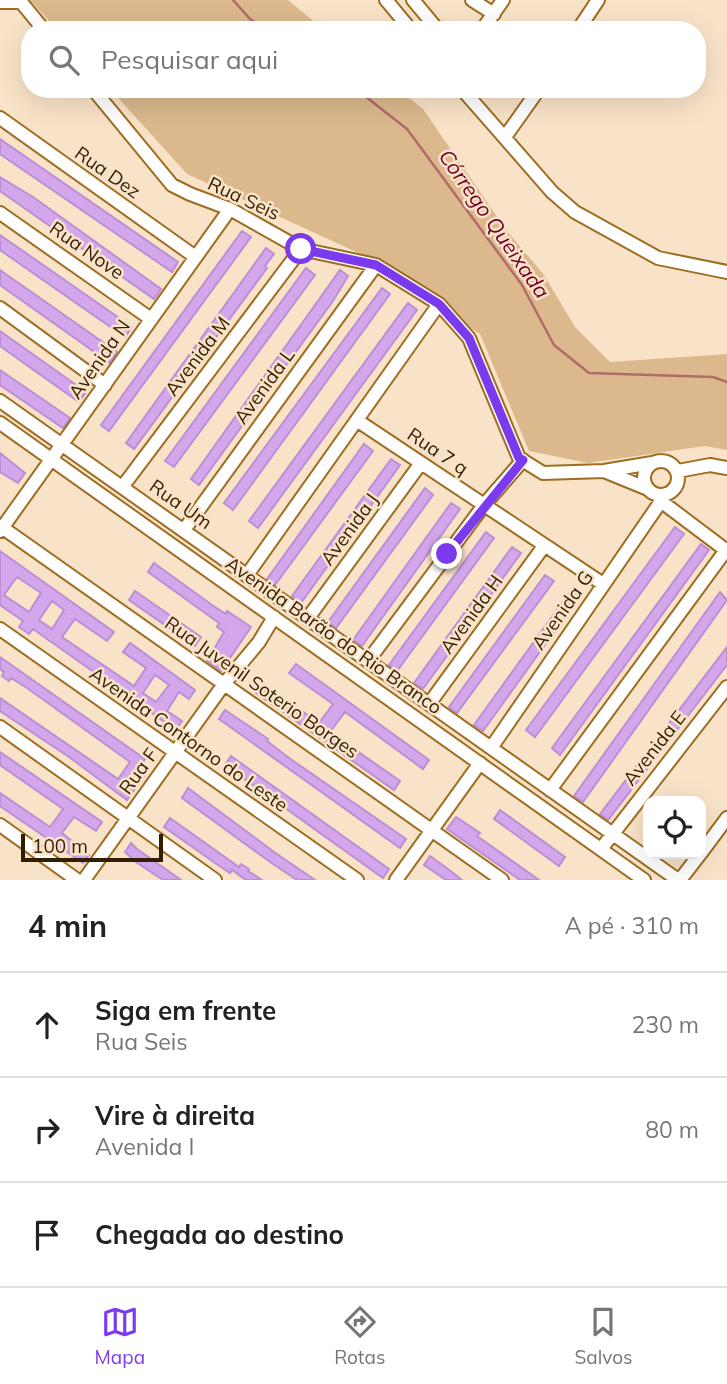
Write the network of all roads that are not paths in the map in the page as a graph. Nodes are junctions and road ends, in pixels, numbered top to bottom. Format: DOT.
graph roads {
  1 [pos="386,0"];
  2 [pos="413,0"];
  3 [pos="472,0"];
  4 [pos="503,0"];
  5 [pos="598,0"];
  6 [pos="0,2"];
  7 [pos="494,15"];
  8 [pos="37,21"];
  9 [pos="404,21"];
  10 [pos="430,21"];
  11 [pos="489,21"];
  12 [pos="584,21"];
  13 [pos="100,98"];
  14 [pos="470,98"];
  15 [pos="533,98"];
  16 [pos="0,118"];
  17 [pos="505,137"];
  18 [pos="230,209"];
  19 [pos="0,213"];
  20 [pos="301,249"];
  21 [pos="194,256"];
  22 [pos="376,265"];
  23 [pos="727,272"];
  24 [pos="439,304"];
  25 [pos="0,308"];
  26 [pos="151,319"];
  27 [pos="105,385"];
  28 [pos="0,401"];
  29 [pos="358,421"];
  30 [pos="0,423"];
  31 [pos="63,443"];
  32 [pos="52,459"];
  33 [pos="523,460"];
  34 [pos="421,463"];
  35 [pos="652,463"];
  36 [pos="727,468"];
  37 [pos="604,471"];
  38 [pos="677,471"];
  39 [pos="122,486"];
  40 [pos="648,489"];
  41 [pos="664,498"];
  42 [pos="484,505"];
  43 [pos="1,528"];
  44 [pos="184,530"];
  45 [pos="544,546"];
  46 [pos="726,550"];
  47 [pos="247,575"];
  48 [pos="603,584"];
  49 [pos="274,617"];
  50 [pos="308,618"];
  51 [pos="0,629"];
  52 [pos="368,661"];
  53 [pos="225,684"];
  54 [pos="727,687"];
  55 [pos="429,704"];
  56 [pos="0,726"];
  57 [pos="491,748"];
  58 [pos="175,752"];
  59 [pos="480,762"];
  60 [pos="550,790"];
  61 [pos="727,818"];
  62 [pos="127,819"];
  63 [pos="0,825"];
  64 [pos="432,830"];
  65 [pos="612,834"];
  66 [pos="706,845"];
  67 [pos="601,849"];
  68 [pos="695,859"];
  69 [pos="76,880"];
  70 [pos="84,880"];
  71 [pos="215,880"];
  72 [pos="357,880"];
  73 [pos="396,880"];
  74 [pos="502,880"];
  75 [pos="645,880"];
  76 [pos="679,880"];
  1 -- 9 [label="street"];
  2 -- 10 [label="street"];
  3 -- 7 [label="street"];
  4 -- 7 [label="street"];
  5 -- 12 [label="street"];
  6 -- 8 [label="street"];
  7 -- 11 [label="street"];
  13 -- 18 [label="street, Rua Seis"];
  14 -- 17 [label="street"];
  15 -- 17 [label="street"];
  16 -- 21 [label="street, Rua Dez"];
  17 -- 23 [label="street"];
  18 -- 20 [label="street, Rua Seis"];
  18 -- 21 [label="street, Avenida N"];
  19 -- 26 [label="street, Rua Nove"];
  20 -- 22 [label="street, Rua Seis"];
  20 -- 39 [label="street, Avenida M"];
  21 -- 26 [label="street, Avenida N"];
  22 -- 24 [label="street, Rua Seis"];
  22 -- 44 [label="street, Avenida L"];
  24 -- 29 [label="street"];
  24 -- 33 [label="street, Rua Seis"];
  25 -- 27 [label="street"];
  26 -- 27 [label="street, Avenida N"];
  27 -- 31 [label="street, Avenida N"];
  28 -- 31 [label="street, Rua Um"];
  29 -- 34 [label="street, Rua 7 q"];
  29 -- 47 [label="street"];
  30 -- 32 [label="street, Avenida Barão do Rio Branco"];
  31 -- 32 [label="street, Avenida N"];
  31 -- 39 [label="street, Rua Um"];
  32 -- 43 [label="street, Avenida N"];
  32 -- 49 [label="street, Avenida Barão do Rio Branco"];
  33 -- 37 [label="street"];
  33 -- 42 [label="street"];
  34 -- 42 [label="street, Rua 7 q"];
  34 -- 50 [label="street, Avenida J"];
  35 -- 37 [label="street"];
  35 -- 38 [label="street"];
  35 -- 40 [label="street"];
  36 -- 38 [label="street"];
  37 -- 40 [label="street"];
  38 -- 41 [label="street"];
  39 -- 44 [label="street, Rua Um"];
  40 -- 41 [label="street"];
  41 -- 46 [label="street"];
  41 -- 48 [label="street, Avenida G"];
  42 -- 45 [label="street, Rua 7 q"];
  42 -- 52 [label="street"];
  43 -- 53 [label="street, Rua Juvenil Soterio Borges"];
  44 -- 47 [label="street, Rua Um"];
  45 -- 48 [label="street, Rua 7 q"];
  45 -- 55 [label="street, Avenida H"];
  46 -- 60 [label="street"];
  47 -- 50 [label="street, Rua Um"];
  48 -- 57 [label="street, Avenida G"];
  49 -- 53 [label="street, Rua F"];
  49 -- 59 [label="street, Avenida Barão do Rio Branco"];
  50 -- 52 [label="street, Rua Um"];
  51 -- 58 [label="street, Avenida Contorno do Leste"];
  52 -- 55 [label="street, Rua Um"];
  53 -- 58 [label="street, Rua F"];
  53 -- 64 [label="street, Rua Juvenil Soterio Borges"];
  54 -- 65 [label="street, Avenida E"];
  55 -- 57 [label="street, Rua Um"];
  56 -- 62 [label="street"];
  57 -- 60 [label="street, Rua Um"];
  58 -- 62 [label="street, Rua F"];
  58 -- 72 [label="street, Avenida Contorno do Leste"];
  59 -- 64 [label="street"];
  59 -- 67 [label="street, Avenida Barão do Rio Branco"];
  60 -- 65 [label="street, Rua Um"];
  61 -- 66 [label="street"];
  62 -- 70 [label="street, Rua F"];
  62 -- 71 [label="street"];
  63 -- 69 [label="street"];
  64 -- 73 [label="street"];
  64 -- 74 [label="street, Rua Juvenil Soterio Borges"];
  65 -- 67 [label="street, Avenida E"];
  65 -- 76 [label="street, Rua Um"];
  67 -- 75 [label="street, Avenida Barão do Rio Branco"];
  68 -- 76 [label="street"];
}
